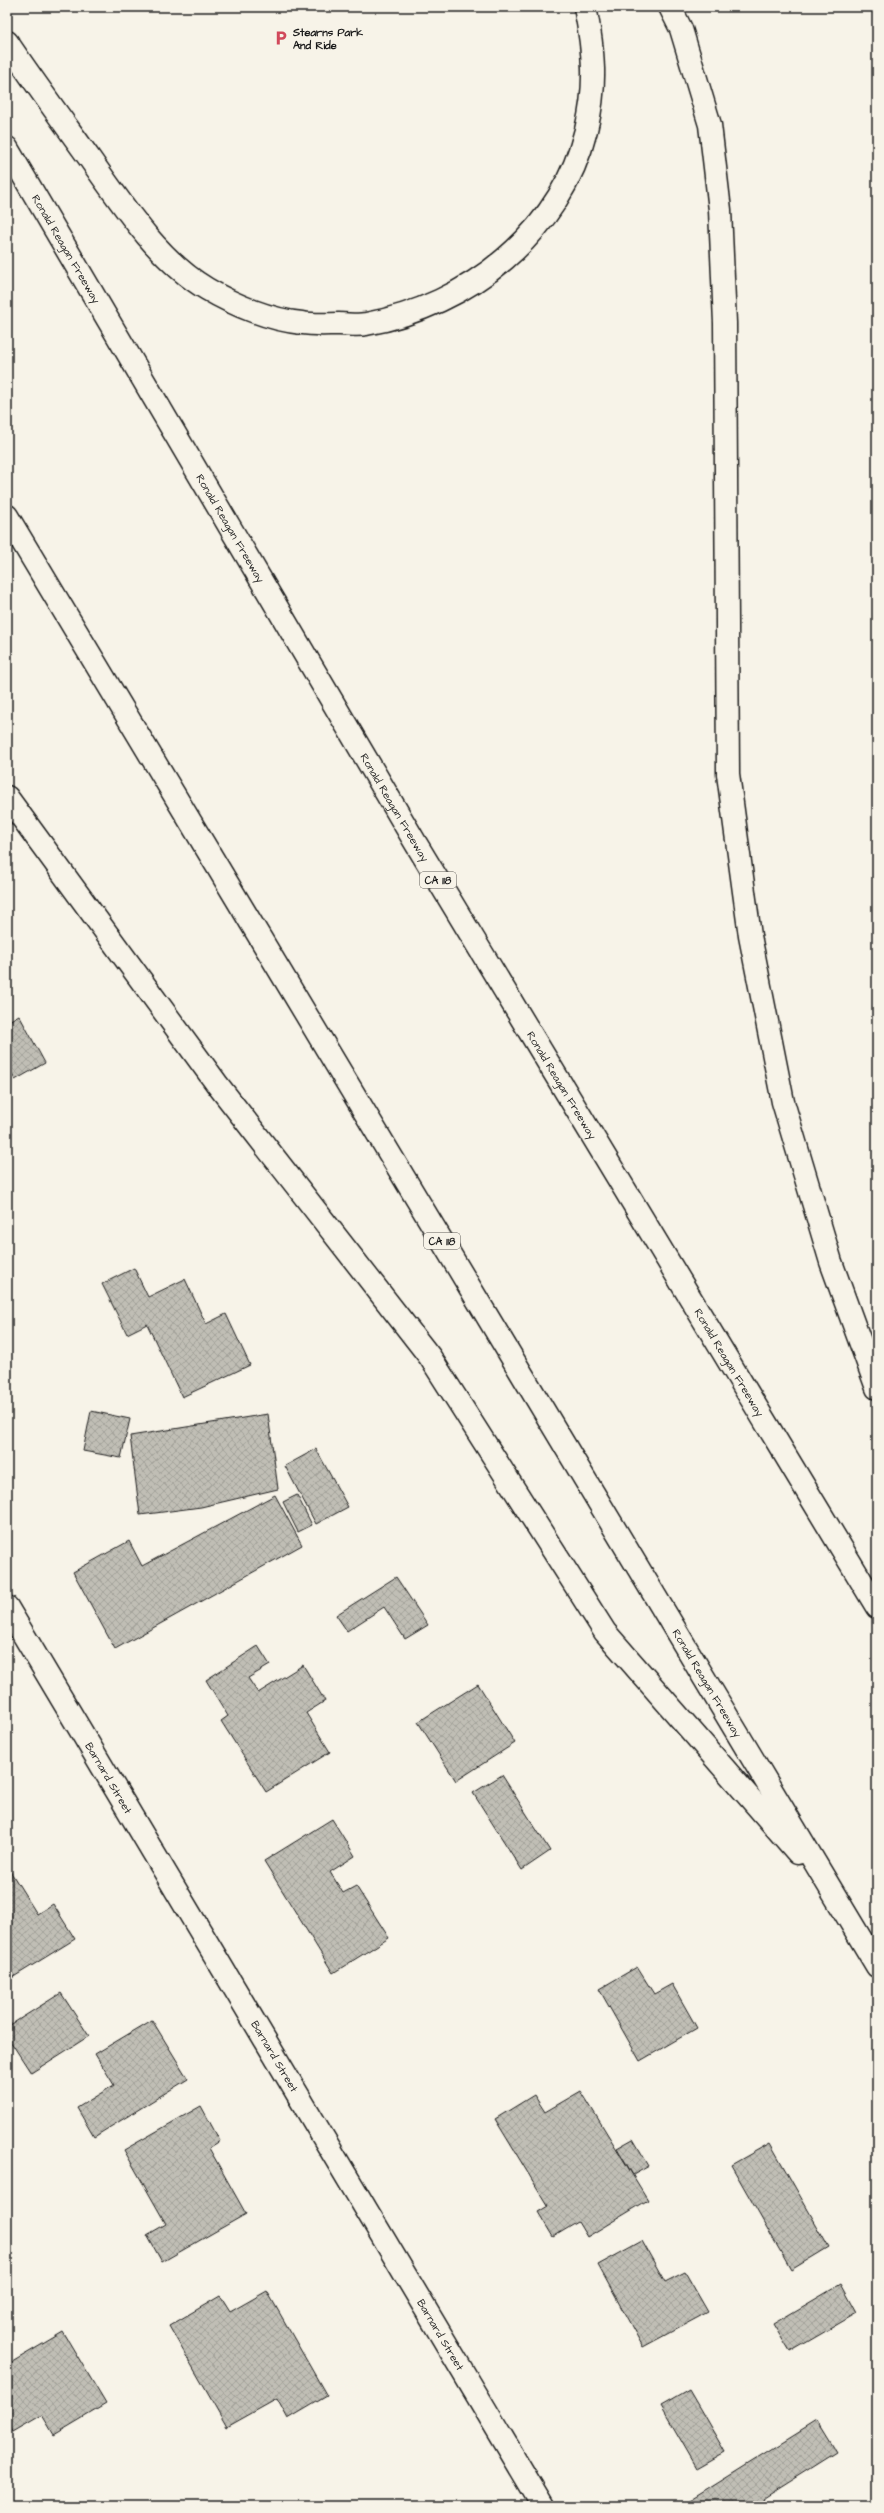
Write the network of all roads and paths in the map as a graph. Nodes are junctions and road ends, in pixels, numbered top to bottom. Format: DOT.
graph roads {
  1 [pos="585,7"];
  2 [pos="670,7"];
  3 [pos="7,42"];
  4 [pos="7,148"];
  5 [pos="7,516"];
  6 [pos="7,797"];
  7 [pos="877,1388"];
  8 [pos="7,1607"];
  9 [pos="877,1607"];
  10 [pos="836,1896"];
  11 [pos="877,1966"];
  12 [pos="543,2506"];
  1 -- 3 [label="main road"];
  2 -- 7 [label="main road"];
  4 -- 9 [label="main road, Ronald Reagan Freeway / CA 118"];
  5 -- 10 [label="main road, Ronald Reagan Freeway / CA 118"];
  6 -- 10 [label="main road"];
  8 -- 12 [label="main road, Barnard Street"];
  10 -- 11 [label="main road, Ronald Reagan Freeway / CA 118"];
}
